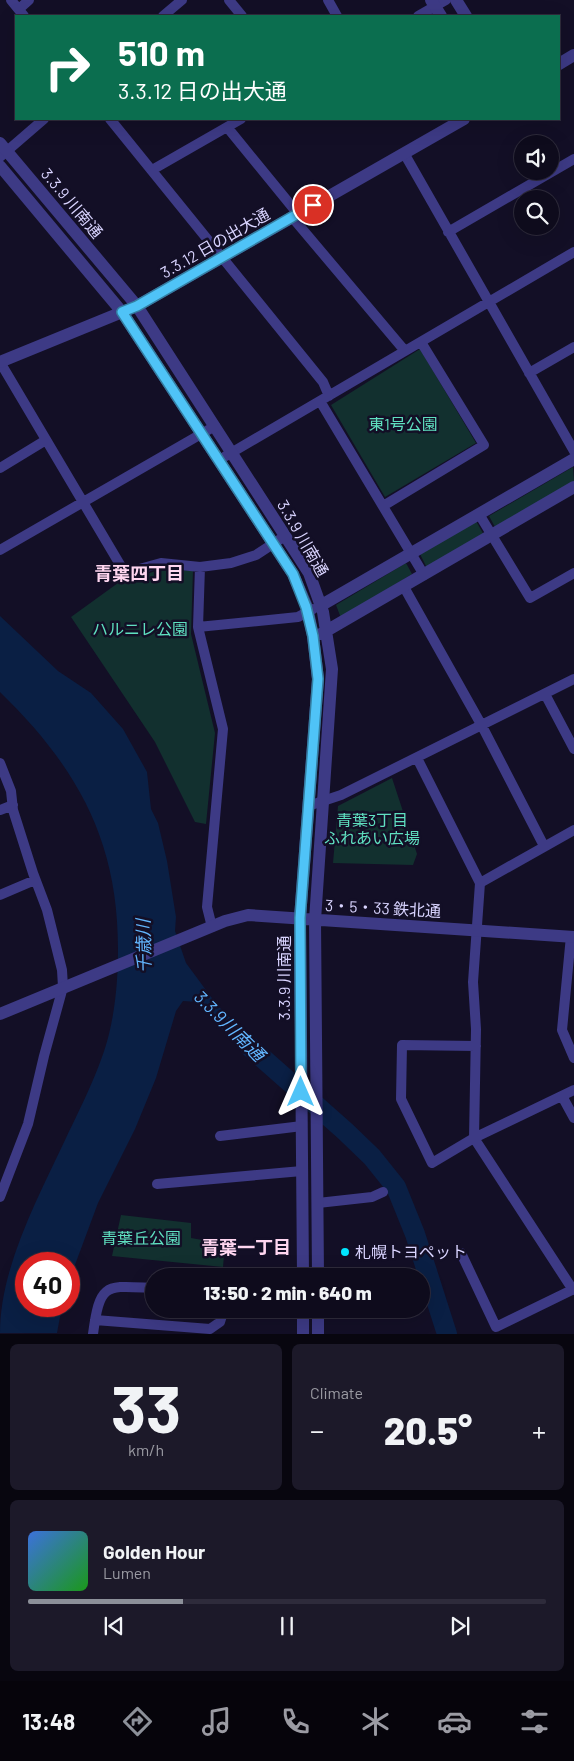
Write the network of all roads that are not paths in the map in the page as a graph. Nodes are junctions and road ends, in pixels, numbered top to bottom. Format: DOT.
graph roads {
  1 [pos="11,0"];
  2 [pos="29,0"];
  3 [pos="182,0"];
  4 [pos="229,0"];
  5 [pos="328,0"];
  6 [pos="456,0"];
  7 [pos="438,6"];
  8 [pos="22,13"];
  9 [pos="164,15"];
  10 [pos="241,15"];
  11 [pos="336,15"];
  12 [pos="420,15"];
  13 [pos="465,15"];
  14 [pos="574,55"];
  15 [pos="560,63"];
  16 [pos="43,120"];
  17 [pos="111,120"];
  18 [pos="239,120"];
  19 [pos="462,120"];
  20 [pos="226,127"];
  21 [pos="2,150"];
  22 [pos="404,153"];
  23 [pos="574,159"];
  24 [pos="0,166"];
  25 [pos="152,170"];
  26 [pos="295,216"];
  27 [pos="448,232"];
  28 [pos="574,252"];
  29 [pos="222,258"];
  30 [pos="488,303"];
  31 [pos="137,306"];
  32 [pos="122,312"];
  33 [pos="421,342"];
  34 [pos="574,347"];
  35 [pos="405,351"];
  36 [pos="0,362"];
  37 [pos="528,373"];
  38 [pos="325,398"];
  39 [pos="215,426"];
  40 [pos="202,435"];
  41 [pos="46,440"];
  42 [pos="574,451"];
  43 [pos="232,453"];
  44 [pos="574,459"];
  45 [pos="219,460"];
  46 [pos="0,468"];
  47 [pos="574,487"];
  48 [pos="83,502"];
  49 [pos="383,506"];
  50 [pos="479,514"];
  51 [pos="492,535"];
  52 [pos="285,536"];
  53 [pos="273,543"];
  54 [pos="0,550"];
  55 [pos="411,553"];
  56 [pos="200,567"];
  57 [pos="574,573"];
  58 [pos="424,575"];
  59 [pos="404,587"];
  60 [pos="320,606"];
  61 [pos="308,612"];
  62 [pos="198,628"];
  63 [pos="327,632"];
  64 [pos="313,636"];
  65 [pos="574,679"];
  66 [pos="545,694"];
  67 [pos="482,726"];
  68 [pos="574,749"];
  69 [pos="417,758"];
  70 [pos="0,763"];
  71 [pos="325,799"];
  72 [pos="12,805"];
  73 [pos="308,806"];
  74 [pos="0,810"];
  75 [pos="574,830"];
  76 [pos="544,846"];
  77 [pos="35,880"];
  78 [pos="480,883"];
  79 [pos="0,895"];
  80 [pos="300,918"];
  81 [pos="315,920"];
  82 [pos="212,927"];
  83 [pos="476,930"];
  84 [pos="573,936"];
  85 [pos="63,987"];
  86 [pos="0,1014"];
  87 [pos="476,1046"];
  88 [pos="574,1058"];
  89 [pos="574,1090"];
  90 [pos="562,1096"];
  91 [pos="574,1118"];
  92 [pos="302,1126"];
  93 [pos="220,1136"];
  94 [pos="474,1138"];
  95 [pos="302,1171"];
  96 [pos="158,1184"];
  97 [pos="383,1192"];
  98 [pos="0,1197"];
  99 [pos="318,1204"];
  100 [pos="461,1253"];
  101 [pos="303,1268"];
  102 [pos="318,1268"];
  103 [pos="145,1288"];
  104 [pos="573,1289"];
  105 [pos="222,1318"];
  106 [pos="303,1318"];
  107 [pos="318,1318"];
  108 [pos="95,1320"];
  109 [pos="93,1334"];
  110 [pos="303,1334"];
  111 [pos="318,1334"];
  1 -- 8 [label="street"];
  2 -- 8 [label="street"];
  3 -- 9 [label="street"];
  4 -- 10 [label="street"];
  5 -- 11 [label="street"];
  6 -- 13 [label="street"];
  7 -- 12 [label="street"];
  14 -- 15 [label="street"];
  16 -- 21 [label="street"];
  17 -- 25 [label="street"];
  18 -- 20 [label="street"];
  19 -- 22 [label="street, 3.3.12 日の出大通"];
  20 -- 25 [label="street"];
  20 -- 26 [label="street"];
  21 -- 31 [label="street, 3.3.9 川南通"];
  22 -- 26 [label="street, 3.3.12 日の出大通"];
  22 -- 27 [label="street"];
  23 -- 27 [label="street"];
  24 -- 32 [label="street, 3.3.9 川南通"];
  25 -- 29 [label="street"];
  26 -- 29 [label="street, 3.3.12 日の出大通"];
  26 -- 35 [label="street"];
  27 -- 30 [label="street"];
  28 -- 30 [label="street"];
  29 -- 31 [label="street, 3.3.12 日の出大通"];
  29 -- 38 [label="street"];
  30 -- 33 [label="street"];
  30 -- 37 [label="street"];
  31 -- 32 [label="street, 3.3.12 日の出大通"];
  31 -- 39 [label="street, 3.3.9 川南通"];
  32 -- 36 [label="street, 3.3.12 日の出大通"];
  32 -- 40 [label="street, 3.3.9 川南通"];
  33 -- 35 [label="street"];
  33 -- 49 [label="street"];
  34 -- 37 [label="street"];
  35 -- 38 [label="street"];
  36 -- 41 [label="street"];
  37 -- 42 [label="street"];
  38 -- 43 [label="street"];
  38 -- 49 [label="street"];
  39 -- 40 [label="street"];
  39 -- 43 [label="street, 3.3.9 川南通"];
  40 -- 45 [label="street, 3.3.9 川南通"];
  40 -- 48 [label="street"];
  41 -- 46 [label="street"];
  41 -- 48 [label="street"];
  43 -- 45 [label="street"];
  43 -- 52 [label="street, 3.3.9 川南通"];
  44 -- 50 [label="street"];
  45 -- 53 [label="street, 3.3.9 川南通"];
  47 -- 51 [label="street"];
  48 -- 54 [label="street"];
  48 -- 56 [label="street"];
  49 -- 55 [label="street"];
  50 -- 51 [label="street"];
  50 -- 55 [label="street"];
  51 -- 57 [label="street"];
  51 -- 58 [label="street"];
  52 -- 53 [label="street"];
  52 -- 60 [label="street, 3.3.9 川南通"];
  53 -- 56 [label="street"];
  53 -- 61 [label="street, 3.3.9 川南通"];
  55 -- 58 [label="street"];
  55 -- 60 [label="street"];
  56 -- 62 [label="street"];
  58 -- 59 [label="street"];
  59 -- 63 [label="street"];
  59 -- 67 [label="street"];
  60 -- 61 [label="street"];
  60 -- 63 [label="street, 3.3.9 川南通"];
  61 -- 62 [label="street"];
  61 -- 64 [label="street, 3.3.9 川南通"];
  62 -- 82 [label="street"];
  63 -- 64 [label="street"];
  63 -- 71 [label="street, 3.3.9 川南通"];
  64 -- 73 [label="street, 3.3.9 川南通"];
  65 -- 66 [label="street"];
  66 -- 67 [label="street"];
  66 -- 68 [label="street"];
  67 -- 69 [label="street"];
  67 -- 76 [label="street"];
  69 -- 71 [label="street"];
  69 -- 78 [label="street"];
  70 -- 72 [label="street"];
  71 -- 73 [label="street"];
  71 -- 81 [label="street, 3.3.9 川南通"];
  72 -- 74 [label="street"];
  72 -- 77 [label="street"];
  73 -- 80 [label="street, 3.3.9 川南通"];
  75 -- 76 [label="street"];
  76 -- 78 [label="street"];
  77 -- 79 [label="street"];
  77 -- 85 [label="street"];
  78 -- 83 [label="street"];
  80 -- 81 [label="street, 3・5・33 鉄北通"];
  80 -- 82 [label="street, 3・5・33 鉄北通"];
  80 -- 92 [label="street, 3.3.9 川南通"];
  81 -- 83 [label="street, 3・5・33 鉄北通"];
  81 -- 99 [label="street, 3.3.9 川南通"];
  82 -- 85 [label="street, 3・5・33 鉄北通"];
  83 -- 84 [label="street, 3・5・33 鉄北通"];
  83 -- 87 [label="street"];
  84 -- 88 [label="street"];
  85 -- 86 [label="street, 3・5・33 鉄北通"];
  85 -- 98 [label="street"];
  87 -- 94 [label="street"];
  87 -- 94 [label="street"];
  89 -- 90 [label="street"];
  90 -- 91 [label="street"];
  90 -- 94 [label="street"];
  92 -- 93 [label="street"];
  92 -- 95 [label="street"];
  94 -- 104 [label="street"];
  95 -- 96 [label="street"];
  95 -- 101 [label="street"];
  97 -- 99 [label="street"];
  99 -- 102 [label="street"];
  100 -- 104 [label="street"];
  103 -- 108 [label="street"];
  105 -- 108 [label="street"];
  106 -- 110 [label="street"];
  107 -- 111 [label="street"];
  108 -- 109 [label="street"];
}
